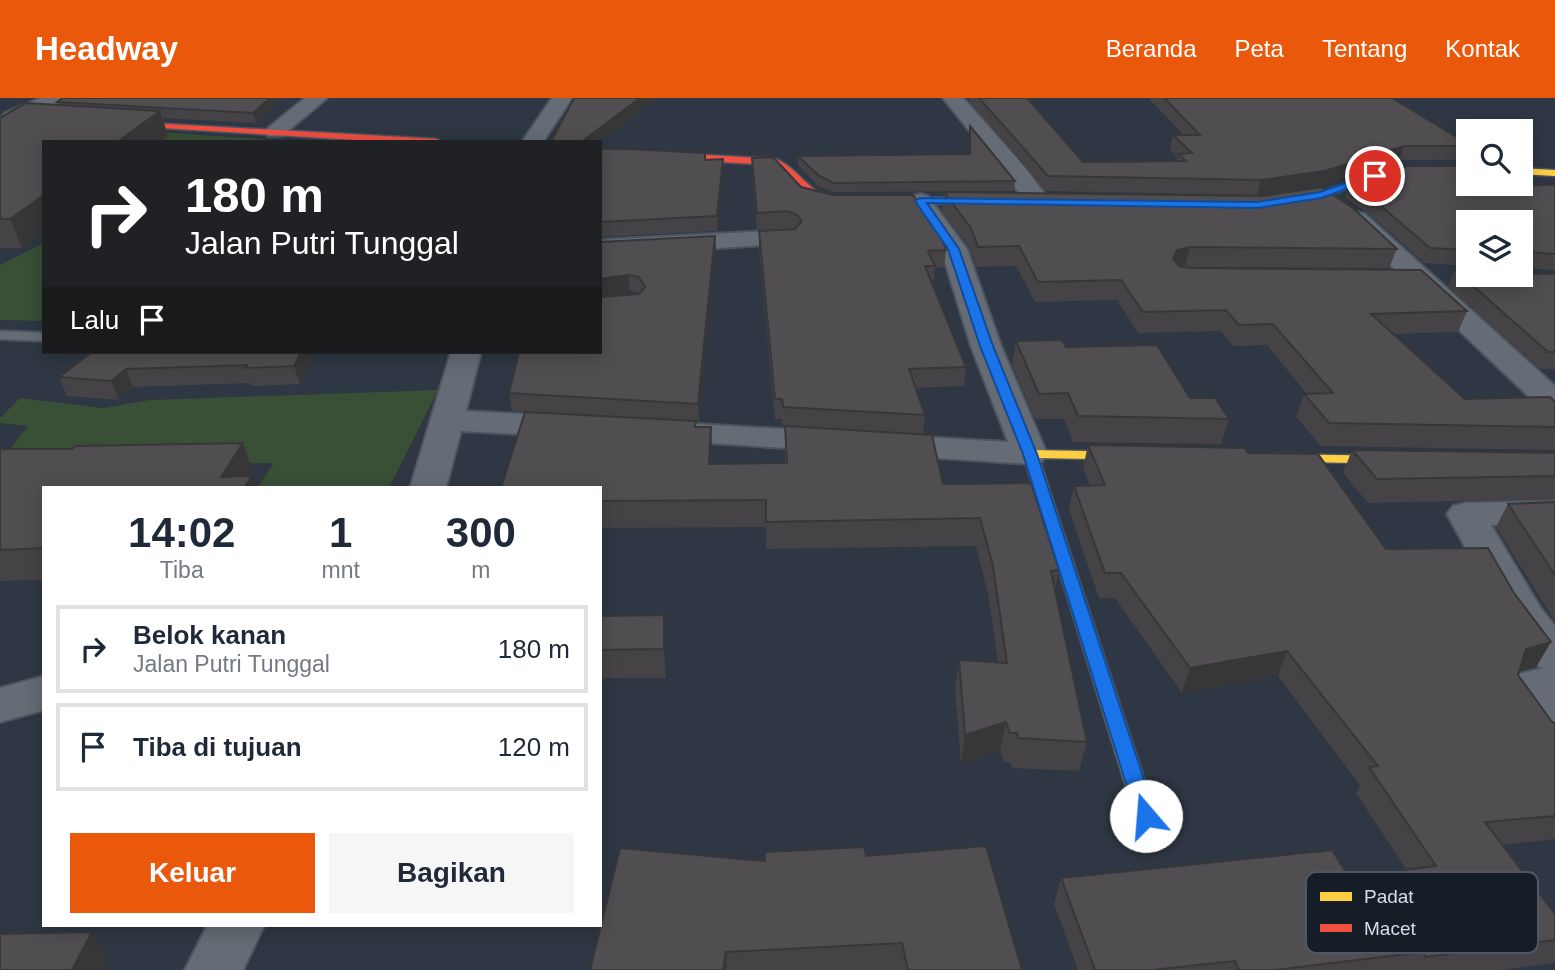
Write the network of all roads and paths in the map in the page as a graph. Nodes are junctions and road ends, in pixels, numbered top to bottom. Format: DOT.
graph roads {
  1 [pos="57,98"];
  2 [pos="317,98"];
  3 [pos="562,98"];
  4 [pos="953,98"];
  5 [pos="4,119"];
  6 [pos="53,120"];
  7 [pos="95,122"];
  8 [pos="275,132"];
  9 [pos="371,139"];
  10 [pos="393,140"];
  11 [pos="533,140"];
  12 [pos="602,152"];
  13 [pos="1456,170"];
  14 [pos="1533,172"];
  15 [pos="1555,173"];
  16 [pos="1321,195"];
  17 [pos="1044,200"];
  18 [pos="920,201"];
  19 [pos="1257,205"];
  20 [pos="786,238"];
  21 [pos="602,248"];
  22 [pos="1456,275"];
  23 [pos="1420,276"];
  24 [pos="1380,279"];
  25 [pos="0,334"];
  26 [pos="42,337"];
  27 [pos="465,354"];
  28 [pos="1555,403"];
  29 [pos="448,420"];
  30 [pos="1030,454"];
  31 [pos="1154,456"];
  32 [pos="1251,458"];
  33 [pos="1417,460"];
  34 [pos="429,486"];
  35 [pos="1555,512"];
  36 [pos="1555,656"];
  37 [pos="1555,683"];
  38 [pos="42,694"];
  39 [pos="0,705"];
  40 [pos="1555,733"];
  41 [pos="1154,842"];
  42 [pos="236,927"];
  43 [pos="214,970"];
  1 -- 5 [label="street"];
  2 -- 8 [label="street"];
  3 -- 11 [label="street"];
  4 -- 17 [label="street"];
  5 -- 6 [label="street"];
  7 -- 8 [label="street"];
  8 -- 9 [label="street"];
  9 -- 10 [label="street"];
  12 -- 18 [label="street"];
  13 -- 16 [label="street"];
  14 -- 15 [label="street"];
  16 -- 19 [label="street"];
  16 -- 23 [label="street"];
  17 -- 18 [label="street"];
  18 -- 30 [label="street"];
  20 -- 21 [label="street"];
  22 -- 23 [label="street"];
  23 -- 24 [label="street"];
  23 -- 28 [label="street"];
  25 -- 26 [label="lane"];
  27 -- 29 [label="street"];
  29 -- 30 [label="street"];
  29 -- 34 [label="street"];
  30 -- 31 [label="street"];
  30 -- 41 [label="street"];
  32 -- 33 [label="street"];
  35 -- 36 [label="street"];
  37 -- 40 [label="street"];
  38 -- 39 [label="street"];
  42 -- 43 [label="street"];
}
